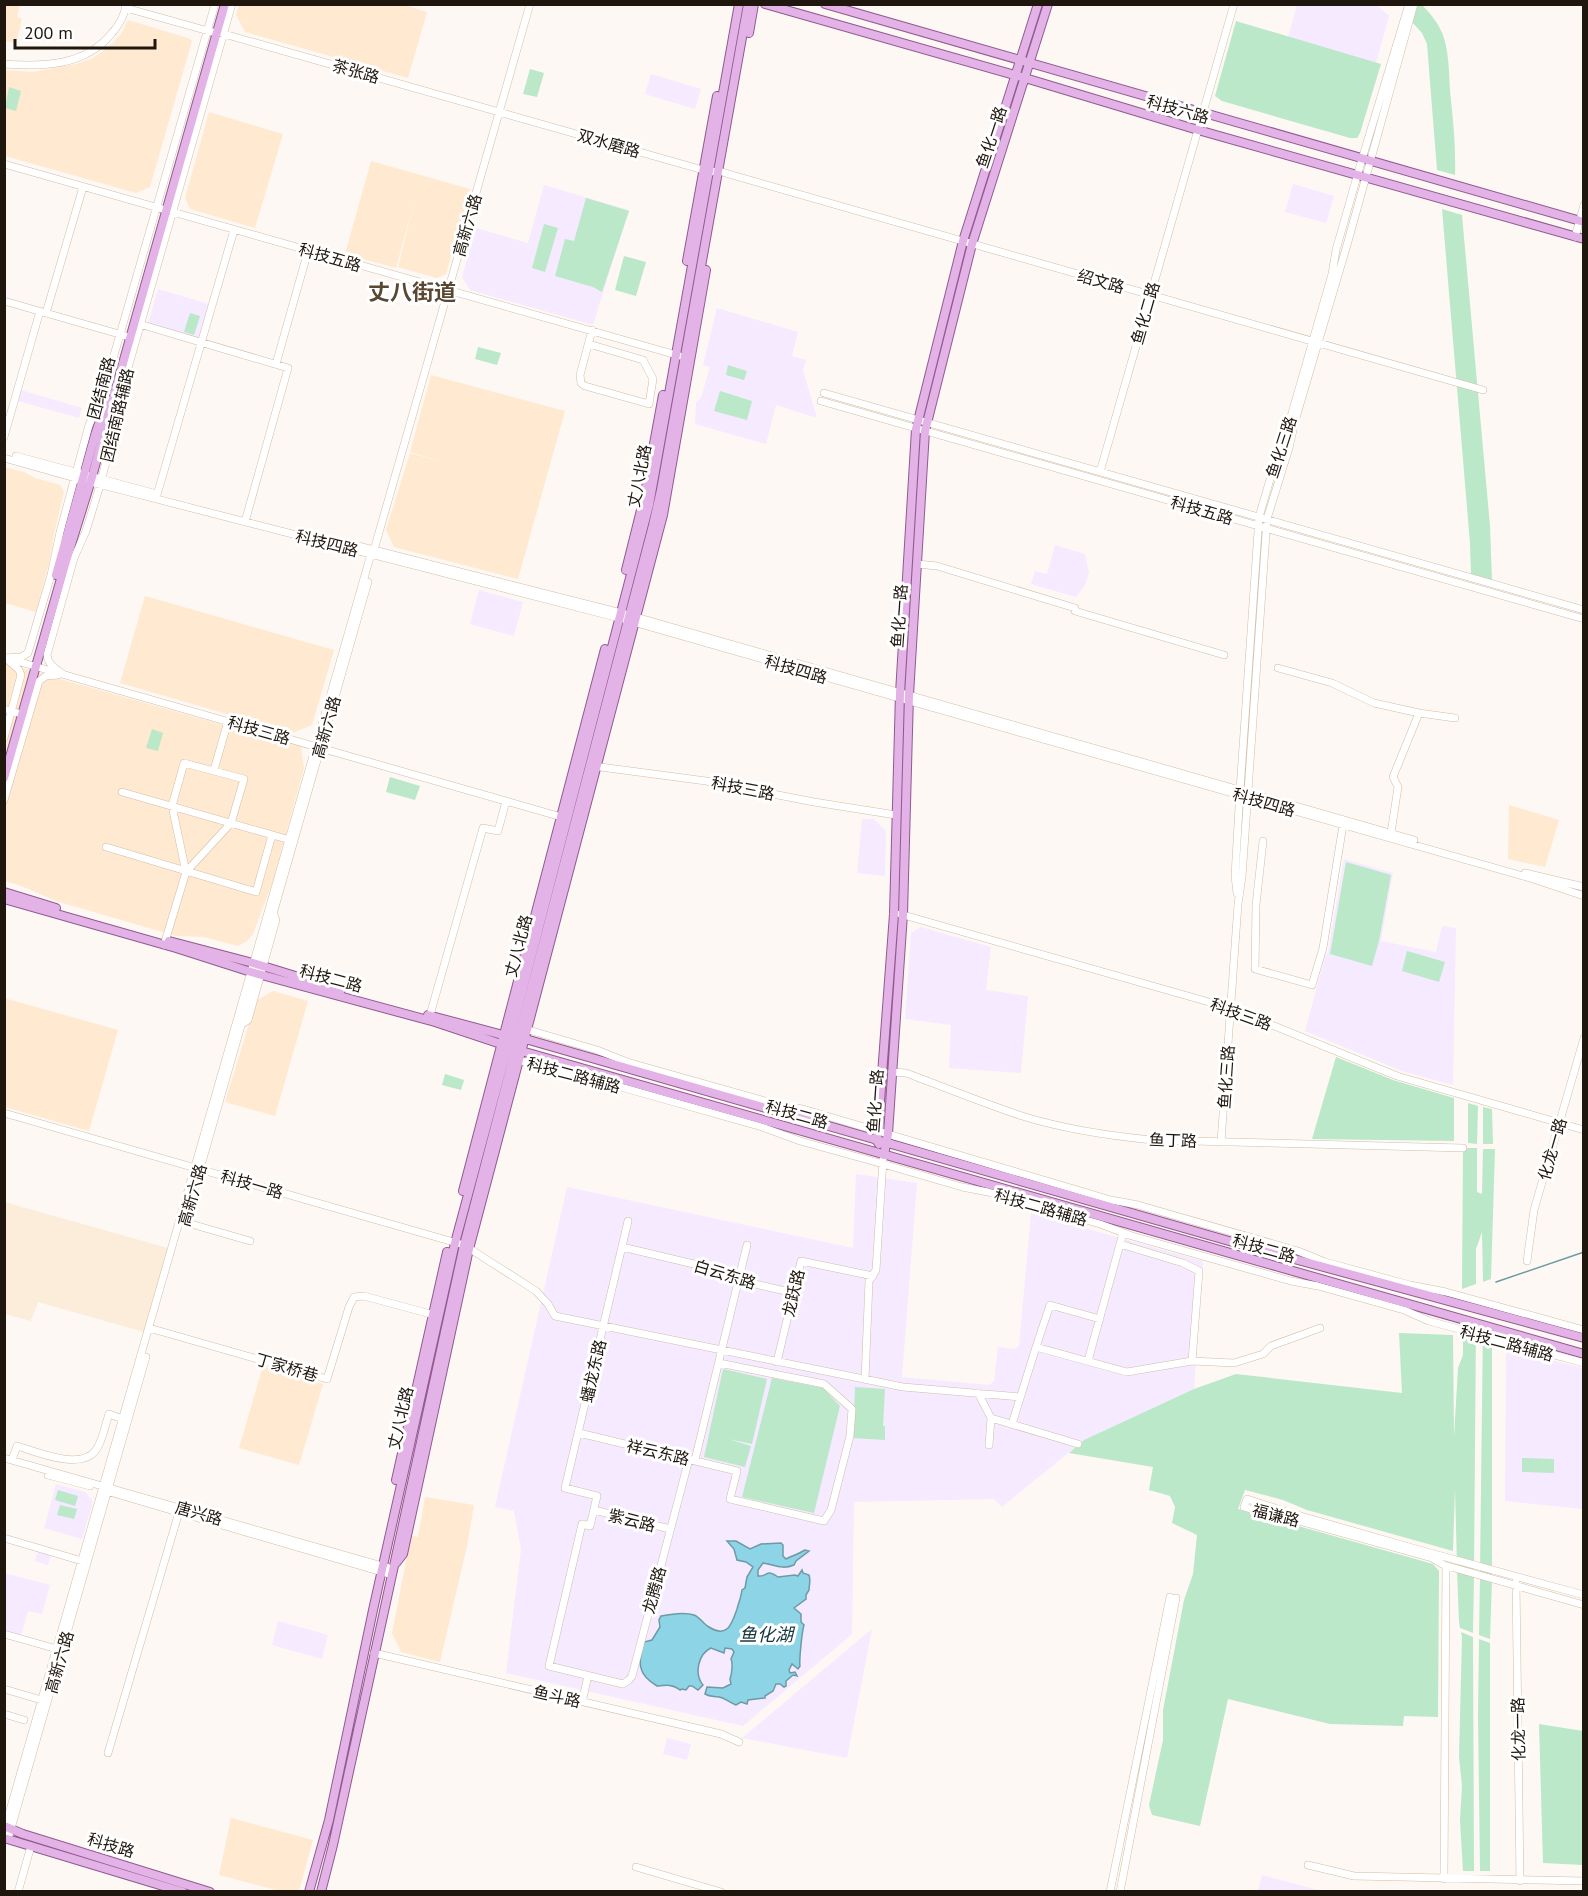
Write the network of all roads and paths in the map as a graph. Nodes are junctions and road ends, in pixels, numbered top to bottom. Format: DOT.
graph roads {
  1 [pos="215,4"];
  2 [pos="220,4"];
  3 [pos="225,4"];
  4 [pos="232,4"];
  5 [pos="530,4"];
  6 [pos="734,4"];
  7 [pos="739,4"];
  8 [pos="748,4"];
  9 [pos="754,4"];
  10 [pos="765,4"];
  11 [pos="825,4"];
  12 [pos="1038,4"];
  13 [pos="1048,4"];
  14 [pos="1234,4"];
  15 [pos="1409,4"];
  16 [pos="1414,4"];
  17 [pos="126,6"];
  18 [pos="215,32"];
  19 [pos="1025,61"];
  20 [pos="4,64"];
  21 [pos="1016,76"];
  22 [pos="1025,78"];
  23 [pos="500,112"];
  24 [pos="1203,114"];
  25 [pos="1198,130"];
  26 [pos="1366,160"];
  27 [pos="4,164"];
  28 [pos="714,171"];
  29 [pos="1362,176"];
  30 [pos="83,187"];
  31 [pos="1584,205"];
  32 [pos="165,210"];
  33 [pos="1581,221"];
  34 [pos="234,230"];
  35 [pos="1579,238"];
  36 [pos="968,243"];
  37 [pos="308,251"];
  38 [pos="448,290"];
  39 [pos="1151,295"];
  40 [pos="4,301"];
  41 [pos="43,312"];
  42 [pos="137,324"];
  43 [pos="592,330"];
  44 [pos="123,335"];
  45 [pos="1315,342"];
  46 [pos="201,343"];
  47 [pos="589,344"];
  48 [pos="680,356"];
  49 [pos="276,364"];
  50 [pos="1483,390"];
  51 [pos="824,393"];
  52 [pos="821,401"];
  53 [pos="876,408"];
  54 [pos="873,416"];
  55 [pos="922,426"];
  56 [pos="4,437"];
  57 [pos="4,453"];
  58 [pos="4,458"];
  59 [pos="1100,472"];
  60 [pos="88,479"];
  61 [pos="157,495"];
  62 [pos="1218,505"];
  63 [pos="1215,514"];
  64 [pos="1259,517"];
  65 [pos="1267,519"];
  66 [pos="245,520"];
  67 [pos="1258,526"];
  68 [pos="1267,529"];
  69 [pos="1314,533"];
  70 [pos="1312,542"];
  71 [pos="373,553"];
  72 [pos="917,564"];
  73 [pos="1584,610"];
  74 [pos="617,615"];
  75 [pos="632,619"];
  76 [pos="1584,620"];
  77 [pos="1224,655"];
  78 [pos="4,658"];
  79 [pos="34,666"];
  80 [pos="1278,668"];
  81 [pos="63,674"];
  82 [pos="904,697"];
  83 [pos="11,711"];
  84 [pos="1419,713"];
  85 [pos="1455,718"];
  86 [pos="228,721"];
  87 [pos="4,738"];
  88 [pos="318,747"];
  89 [pos="4,759"];
  90 [pos="593,766"];
  91 [pos="214,770"];
  92 [pos="4,778"];
  93 [pos="122,792"];
  94 [pos="1244,794"];
  95 [pos="4,800"];
  96 [pos="506,801"];
  97 [pos="172,806"];
  98 [pos="896,814"];
  99 [pos="572,820"];
  100 [pos="231,823"];
  101 [pos="1343,825"];
  102 [pos="1391,834"];
  103 [pos="272,835"];
  104 [pos="291,840"];
  105 [pos="1263,841"];
  106 [pos="106,847"];
  107 [pos="186,872"];
  108 [pos="1584,887"];
  109 [pos="4,892"];
  110 [pos="1584,896"];
  111 [pos="4,899"];
  112 [pos="271,913"];
  113 [pos="898,914"];
  114 [pos="165,942"];
  115 [pos="255,968"];
  116 [pos="1230,1008"];
  117 [pos="430,1015"];
  118 [pos="1584,1038"];
  119 [pos="513,1042"];
  120 [pos="892,1072"];
  121 [pos="4,1113"];
  122 [pos="1559,1123"];
  123 [pos="1584,1130"];
  124 [pos="878,1131"];
  125 [pos="888,1134"];
  126 [pos="878,1141"];
  127 [pos="1221,1142"];
  128 [pos="887,1143"];
  129 [pos="1463,1148"];
  130 [pos="884,1160"];
  131 [pos="198,1169"];
  132 [pos="628,1221"];
  133 [pos="184,1222"];
  134 [pos="1123,1233"];
  135 [pos="250,1240"];
  136 [pos="452,1242"];
  137 [pos="1120,1244"];
  138 [pos="747,1245"];
  139 [pos="467,1247"];
  140 [pos="622,1247"];
  141 [pos="1527,1261"];
  142 [pos="740,1275"];
  143 [pos="873,1276"];
  144 [pos="794,1293"];
  145 [pos="435,1315"];
  146 [pos="1100,1319"];
  147 [pos="604,1325"];
  148 [pos="1320,1328"];
  149 [pos="151,1329"];
  150 [pos="1584,1330"];
  151 [pos="1584,1338"];
  152 [pos="1036,1347"];
  153 [pos="722,1351"];
  154 [pos="1584,1354"];
  155 [pos="1088,1361"];
  156 [pos="1192,1361"];
  157 [pos="777,1362"];
  158 [pos="718,1363"];
  159 [pos="1584,1363"];
  160 [pos="865,1380"];
  161 [pos="978,1393"];
  162 [pos="1020,1397"];
  163 [pos="991,1418"];
  164 [pos="123,1419"];
  165 [pos="1012,1424"];
  166 [pos="579,1433"];
  167 [pos="1078,1444"];
  168 [pos="989,1445"];
  169 [pos="692,1459"];
  170 [pos="7,1460"];
  171 [pos="105,1488"];
  172 [pos="594,1510"];
  173 [pos="179,1512"];
  174 [pos="670,1529"];
  175 [pos="4,1538"];
  176 [pos="82,1561"];
  177 [pos="1446,1566"];
  178 [pos="381,1567"];
  179 [pos="392,1572"];
  180 [pos="1516,1576"];
  181 [pos="1516,1586"];
  182 [pos="1584,1595"];
  183 [pos="1584,1605"];
  184 [pos="4,1634"];
  185 [pos="57,1649"];
  186 [pos="374,1653"];
  187 [pos="588,1676"];
  188 [pos="4,1689"];
  189 [pos="45,1701"];
  190 [pos="582,1702"];
  191 [pos="4,1714"];
  192 [pos="24,1720"];
  193 [pos="739,1742"];
  194 [pos="108,1753"];
  195 [pos="6,1832"];
  196 [pos="31,1846"];
  197 [pos="1308,1865"];
  198 [pos="636,1867"];
  199 [pos="1444,1879"];
  200 [pos="1520,1881"];
  201 [pos="1584,1881"];
  202 [pos="18,1892"];
  203 [pos="183,1892"];
  204 [pos="210,1892"];
  205 [pos="309,1892"];
  206 [pos="321,1892"];
  207 [pos="721,1892"];
  208 [pos="1110,1892"];
  209 [pos="1120,1892"];
  1 -- 18 [label="street"];
  2 -- 18 [label="main road, 团结南路"];
  3 -- 18 [label="main road, 团结南路"];
  4 -- 18 [label="street"];
  5 -- 23 [label="street, 高新六路"];
  6 -- 28 [label="main road"];
  7 -- 28 [label="main road, 丈八北路"];
  8 -- 28 [label="main road, 丈八北路"];
  9 -- 28 [label="main road"];
  10 -- 21 [label="main road, 科技六路"];
  11 -- 19 [label="main road, 科技六路"];
  12 -- 19 [label="main road, 鱼化一路"];
  13 -- 19 [label="main road, 鱼化一路"];
  14 -- 24 [label="street"];
  15 -- 26 [label="street, 鱼化三路"];
  16 -- 26 [label="street, 鱼化三路"];
  17 -- 18 [label="street, 茶张路"];
  17 -- 20 [label="street"];
  18 -- 23 [label="street, 茶张路"];
  18 -- 32 [label="main road, 团结南路"];
  19 -- 21 [label="main road, 鱼化一路"];
  19 -- 22 [label="main road, 鱼化一路"];
  19 -- 24 [label="main road, 科技六路"];
  21 -- 22 [label="main road, 科技六路"];
  21 -- 36 [label="main road, 鱼化一路"];
  22 -- 25 [label="main road, 科技六路"];
  22 -- 36 [label="main road, 鱼化一路"];
  23 -- 28 [label="street, 双水磨路"];
  23 -- 38 [label="street, 高新六路"];
  24 -- 25 [label="street"];
  24 -- 26 [label="main road, 科技六路"];
  25 -- 29 [label="main road, 科技六路"];
  25 -- 39 [label="street, 鱼化二路"];
  26 -- 29 [label="street, 鱼化三路"];
  26 -- 33 [label="main road, 科技六路"];
  27 -- 30 [label="street, 科技五路"];
  28 -- 36 [label="street, 绍文路"];
  28 -- 48 [label="main road, 丈八北路"];
  28 -- 48 [label="main road"];
  29 -- 35 [label="main road, 科技六路"];
  29 -- 45 [label="street, 鱼化三路"];
  30 -- 32 [label="street, 科技五路"];
  30 -- 41 [label="street"];
  31 -- 33 [label="street"];
  32 -- 34 [label="street, 科技五路"];
  32 -- 42 [label="main road, 团结南路"];
  32 -- 44 [label="main road, 团结南路"];
  33 -- 35 [label="street"];
  34 -- 37 [label="street, 科技五路"];
  34 -- 46 [label="street"];
  36 -- 39 [label="street, 绍文路"];
  36 -- 55 [label="main road, 鱼化一路"];
  37 -- 38 [label="street, 科技五路"];
  37 -- 49 [label="street"];
  38 -- 43 [label="street, 科技五路"];
  38 -- 71 [label="street, 高新六路"];
  39 -- 45 [label="street, 绍文路"];
  39 -- 59 [label="street, 鱼化二路"];
  40 -- 41 [label="street"];
  41 -- 44 [label="street"];
  41 -- 56 [label="street"];
  42 -- 46 [label="street"];
  42 -- 60 [label="main road, 团结南路"];
  43 -- 47 [label="street"];
  43 -- 48 [label="street, 科技五路"];
  44 -- 60 [label="main road, 团结南路"];
  45 -- 50 [label="street, 绍文路"];
  45 -- 64 [label="street, 鱼化三路"];
  45 -- 65 [label="street, 鱼化三路"];
  46 -- 49 [label="street"];
  46 -- 61 [label="street"];
  47 -- 47 [label="street"];
  48 -- 74 [label="main road, 丈八北路"];
  48 -- 75 [label="main road, 丈八北路"];
  49 -- 66 [label="street"];
  51 -- 53 [label="street, 科技五路"];
  52 -- 54 [label="street, 科技五路"];
  53 -- 54 [label="street"];
  53 -- 55 [label="street, 科技五路"];
  54 -- 55 [label="street, 科技五路"];
  55 -- 59 [label="street, 科技五路"];
  55 -- 63 [label="street, 科技五路"];
  55 -- 72 [label="main road, 鱼化一路"];
  55 -- 82 [label="main road, 鱼化一路"];
  57 -- 60 [label="street, 科技四路"];
  58 -- 60 [label="street, 科技四路"];
  59 -- 62 [label="street, 科技五路"];
  60 -- 61 [label="street, 科技四路"];
  60 -- 66 [label="street, 科技四路"];
  60 -- 78 [label="street"];
  60 -- 79 [label="main road, 团结南路"];
  60 -- 81 [label="street, 团结南路辅路"];
  61 -- 66 [label="street, 科技四路"];
  62 -- 63 [label="street"];
  62 -- 64 [label="street, 科技五路"];
  63 -- 67 [label="street, 科技五路"];
  64 -- 65 [label="street, 科技五路"];
  64 -- 67 [label="street, 鱼化三路"];
  65 -- 68 [label="street, 鱼化三路"];
  65 -- 69 [label="street, 科技五路"];
  66 -- 71 [label="street, 科技四路"];
  67 -- 68 [label="street, 科技五路"];
  67 -- 94 [label="street, 鱼化三路"];
  68 -- 70 [label="street, 科技五路"];
  68 -- 94 [label="street, 鱼化三路"];
  69 -- 70 [label="street"];
  69 -- 73 [label="street, 科技五路"];
  70 -- 76 [label="street, 科技五路"];
  71 -- 74 [label="street, 科技四路"];
  71 -- 88 [label="street, 高新六路"];
  72 -- 77 [label="street"];
  72 -- 82 [label="main road, 鱼化一路"];
  74 -- 75 [label="street, 科技四路"];
  74 -- 99 [label="main road, 丈八北路"];
  75 -- 82 [label="street, 科技四路"];
  75 -- 90 [label="main road, 丈八北路"];
  78 -- 79 [label="street, 科技三路"];
  78 -- 83 [label="street"];
  79 -- 81 [label="street, 科技三路"];
  79 -- 83 [label="main road, 团结南路"];
  79 -- 92 [label="main road, 团结南路"];
  80 -- 84 [label="street"];
  81 -- 86 [label="street, 科技三路"];
  81 -- 95 [label="street"];
  82 -- 94 [label="street, 科技四路"];
  82 -- 98 [label="main road, 鱼化一路"];
  82 -- 113 [label="main road, 鱼化一路"];
  83 -- 87 [label="street"];
  83 -- 89 [label="main road, 团结南路"];
  84 -- 85 [label="street"];
  84 -- 102 [label="street"];
  86 -- 88 [label="street, 科技三路"];
  86 -- 91 [label="street"];
  88 -- 96 [label="street, 科技三路"];
  88 -- 104 [label="street, 高新六路"];
  90 -- 98 [label="street, 科技三路"];
  90 -- 99 [label="main road, 丈八北路"];
  91 -- 97 [label="street"];
  91 -- 100 [label="street"];
  93 -- 97 [label="street"];
  94 -- 101 [label="street, 科技四路"];
  94 -- 102 [label="street, 科技四路"];
  94 -- 116 [label="street, 鱼化三路"];
  96 -- 99 [label="street, 科技三路"];
  96 -- 117 [label="street"];
  97 -- 100 [label="street"];
  97 -- 107 [label="street"];
  98 -- 113 [label="main road, 鱼化一路"];
  99 -- 119 [label="main road, 丈八北路"];
  99 -- 119 [label="main road"];
  100 -- 103 [label="street"];
  100 -- 107 [label="street"];
  101 -- 105 [label="street"];
  101 -- 110 [label="street, 科技四路"];
  102 -- 108 [label="street, 科技四路"];
  103 -- 104 [label="street"];
  103 -- 107 [label="street"];
  104 -- 112 [label="street, 高新六路"];
  106 -- 107 [label="street"];
  107 -- 114 [label="street"];
  109 -- 114 [label="main road, 科技二路"];
  111 -- 114 [label="main road, 科技二路"];
  112 -- 115 [label="street"];
  112 -- 115 [label="street"];
  113 -- 116 [label="street, 科技三路"];
  113 -- 120 [label="main road, 鱼化一路"];
  113 -- 124 [label="main road, 鱼化一路"];
  114 -- 115 [label="main road, 科技二路"];
  115 -- 117 [label="main road, 科技二路"];
  115 -- 119 [label="main road, 科技二路"];
  115 -- 131 [label="street, 高新六路"];
  116 -- 122 [label="street, 科技三路"];
  116 -- 127 [label="street, 鱼化三路"];
  117 -- 119 [label="main road, 科技二路"];
  118 -- 122 [label="street, 化龙一路"];
  119 -- 124 [label="street, 科技二路辅路"];
  119 -- 126 [label="main road, 科技二路"];
  119 -- 130 [label="main road, 科技二路"];
  119 -- 136 [label="main road, 丈八北路"];
  119 -- 139 [label="main road, 丈八北路"];
  120 -- 125 [label="main road, 鱼化一路"];
  120 -- 127 [label="street, 鱼丁路"];
  121 -- 131 [label="street, 科技一路"];
  122 -- 123 [label="street, 科技三路"];
  122 -- 141 [label="street, 化龙一路"];
  124 -- 125 [label="street, 科技二路辅路"];
  124 -- 126 [label="main road, 鱼化一路"];
  125 -- 128 [label="main road, 鱼化一路"];
  125 -- 150 [label="street, 科技二路辅路"];
  126 -- 128 [label="main road, 科技二路"];
  126 -- 130 [label="main road, 鱼化一路"];
  127 -- 129 [label="street, 鱼丁路"];
  128 -- 130 [label="main road, 鱼化一路"];
  128 -- 151 [label="main road, 科技二路"];
  130 -- 134 [label="street, 科技二路辅路"];
  130 -- 143 [label="street"];
  130 -- 154 [label="main road, 科技二路"];
  131 -- 133 [label="street, 高新六路"];
  131 -- 136 [label="street, 科技一路"];
  131 -- 149 [label="street, 高新六路"];
  132 -- 140 [label="street, 蟠龙东路"];
  133 -- 135 [label="street"];
  133 -- 149 [label="street, 高新六路"];
  134 -- 137 [label="street"];
  134 -- 159 [label="street, 科技二路辅路"];
  136 -- 139 [label="street, 科技一路"];
  136 -- 145 [label="main road, 丈八北路"];
  137 -- 146 [label="street"];
  137 -- 156 [label="street"];
  138 -- 142 [label="street, 龙腾路"];
  139 -- 147 [label="street"];
  139 -- 179 [label="main road, 丈八北路"];
  140 -- 142 [label="street, 白云东路"];
  140 -- 147 [label="street, 蟠龙东路"];
  142 -- 144 [label="street, 白云东路"];
  142 -- 153 [label="street, 龙腾路"];
  143 -- 144 [label="street, 龙跃路"];
  143 -- 160 [label="street"];
  144 -- 157 [label="street, 龙跃路"];
  145 -- 149 [label="street, 丁家桥巷"];
  145 -- 178 [label="main road, 丈八北路"];
  146 -- 152 [label="street"];
  146 -- 155 [label="street"];
  147 -- 153 [label="street"];
  147 -- 166 [label="street, 蟠龙东路"];
  148 -- 156 [label="street"];
  149 -- 164 [label="street, 高新六路"];
  149 -- 171 [label="street, 高新六路"];
  152 -- 155 [label="street"];
  152 -- 162 [label="street"];
  153 -- 157 [label="street"];
  153 -- 158 [label="street, 龙腾路"];
  155 -- 156 [label="street"];
  157 -- 160 [label="street"];
  158 -- 169 [label="street, 龙腾路"];
  158 -- 169 [label="street, 祥云东路"];
  160 -- 161 [label="street"];
  161 -- 162 [label="street"];
  161 -- 163 [label="street"];
  162 -- 165 [label="street"];
  163 -- 165 [label="street"];
  163 -- 168 [label="street"];
  164 -- 170 [label="street"];
  164 -- 171 [label="street, 高新六路"];
  165 -- 167 [label="street"];
  166 -- 169 [label="street, 祥云东路"];
  166 -- 172 [label="street, 蟠龙东路"];
  169 -- 174 [label="street, 龙腾路"];
  170 -- 171 [label="street, 唐兴路"];
  171 -- 173 [label="street, 唐兴路"];
  171 -- 176 [label="street, 高新六路"];
  171 -- 178 [label="street, 唐兴路"];
  171 -- 189 [label="street, 高新六路"];
  172 -- 174 [label="street, 紫云路"];
  172 -- 187 [label="street"];
  173 -- 178 [label="street, 唐兴路"];
  173 -- 194 [label="street"];
  174 -- 187 [label="street, 龙腾路"];
  175 -- 176 [label="street"];
  176 -- 185 [label="street, 高新六路"];
  177 -- 180 [label="street, 福谦路"];
  177 -- 181 [label="street, 福谦路"];
  177 -- 199 [label="street"];
  178 -- 179 [label="street, 唐兴路"];
  178 -- 205 [label="main road, 丈八北路"];
  179 -- 186 [label="main road, 丈八北路"];
  180 -- 181 [label="street, 化龙一路"];
  180 -- 182 [label="street, 福谦路"];
  181 -- 183 [label="street, 福谦路"];
  181 -- 200 [label="street, 化龙一路"];
  184 -- 185 [label="street"];
  185 -- 189 [label="street, 高新六路"];
  186 -- 190 [label="street, 鱼斗路"];
  186 -- 206 [label="main road, 丈八北路"];
  187 -- 190 [label="street"];
  188 -- 189 [label="street"];
  189 -- 195 [label="street, 高新六路"];
  190 -- 193 [label="street, 鱼斗路"];
  191 -- 192 [label="street"];
  195 -- 196 [label="main road, 科技路"];
  195 -- 204 [label="main road, 科技路"];
  196 -- 202 [label="street"];
  196 -- 203 [label="main road, 科技路"];
  197 -- 199 [label="street"];
  198 -- 207 [label="street"];
  199 -- 200 [label="street"];
  200 -- 201 [label="street"];
  208 -- 209 [label="street"];
}
